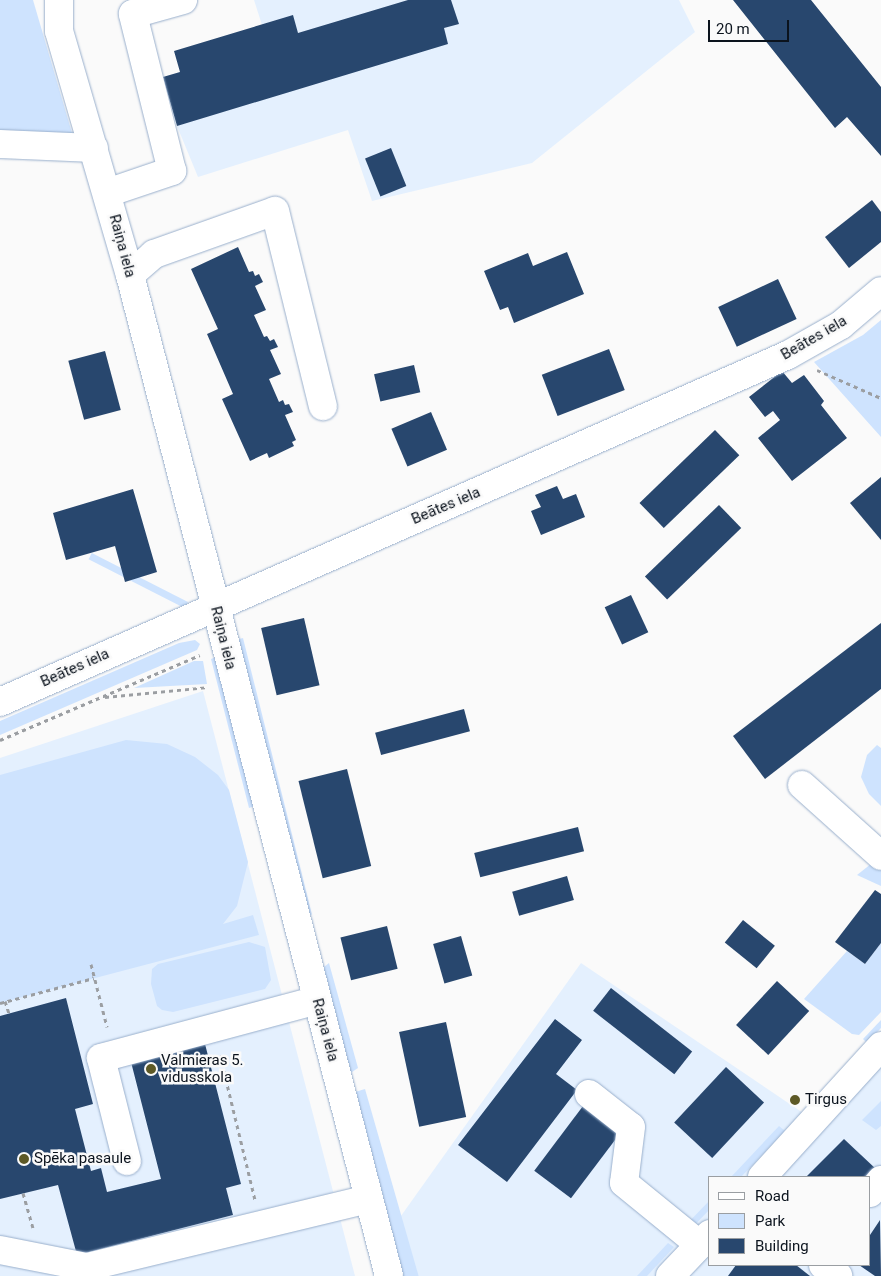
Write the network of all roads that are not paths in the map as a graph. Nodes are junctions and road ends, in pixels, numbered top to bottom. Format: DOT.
graph roads {
  1 [pos="59,0"];
  2 [pos="183,0"];
  3 [pos="0,144"];
  4 [pos="94,148"];
  5 [pos="107,193"];
  6 [pos="130,275"];
  7 [pos="881,291"];
  8 [pos="323,406"];
  9 [pos="215,606"];
  10 [pos="0,702"];
  11 [pos="802,786"];
  12 [pos="881,856"];
  13 [pos="317,1000"];
  14 [pos="881,1046"];
  15 [pos="589,1094"];
  16 [pos="127,1161"];
  17 [pos="763,1176"];
  18 [pos="881,1180"];
  19 [pos="871,1192"];
  20 [pos="369,1199"];
  21 [pos="705,1240"];
  22 [pos="0,1250"];
  23 [pos="825,1266"];
  24 [pos="390,1276"];
  25 [pos="670,1276"];
  26 [pos="838,1276"];
  1 -- 4 [label="street, Raiņa iela"];
  2 -- 5 [label="street"];
  3 -- 4 [label="street"];
  4 -- 5 [label="street, Raiņa iela"];
  5 -- 6 [label="street, Raiņa iela"];
  6 -- 8 [label="street"];
  6 -- 9 [label="street, Raiņa iela"];
  7 -- 9 [label="street, Beātes iela"];
  9 -- 10 [label="street, Beātes iela"];
  9 -- 13 [label="street, Raiņa iela"];
  11 -- 12 [label="street"];
  13 -- 16 [label="street"];
  13 -- 20 [label="street, Raiņa iela"];
  14 -- 17 [label="street"];
  15 -- 21 [label="street"];
  18 -- 19 [label="street"];
  20 -- 22 [label="street"];
  20 -- 24 [label="street, Raiņa iela"];
  21 -- 25 [label="street"];
  23 -- 26 [label="street"];
}
